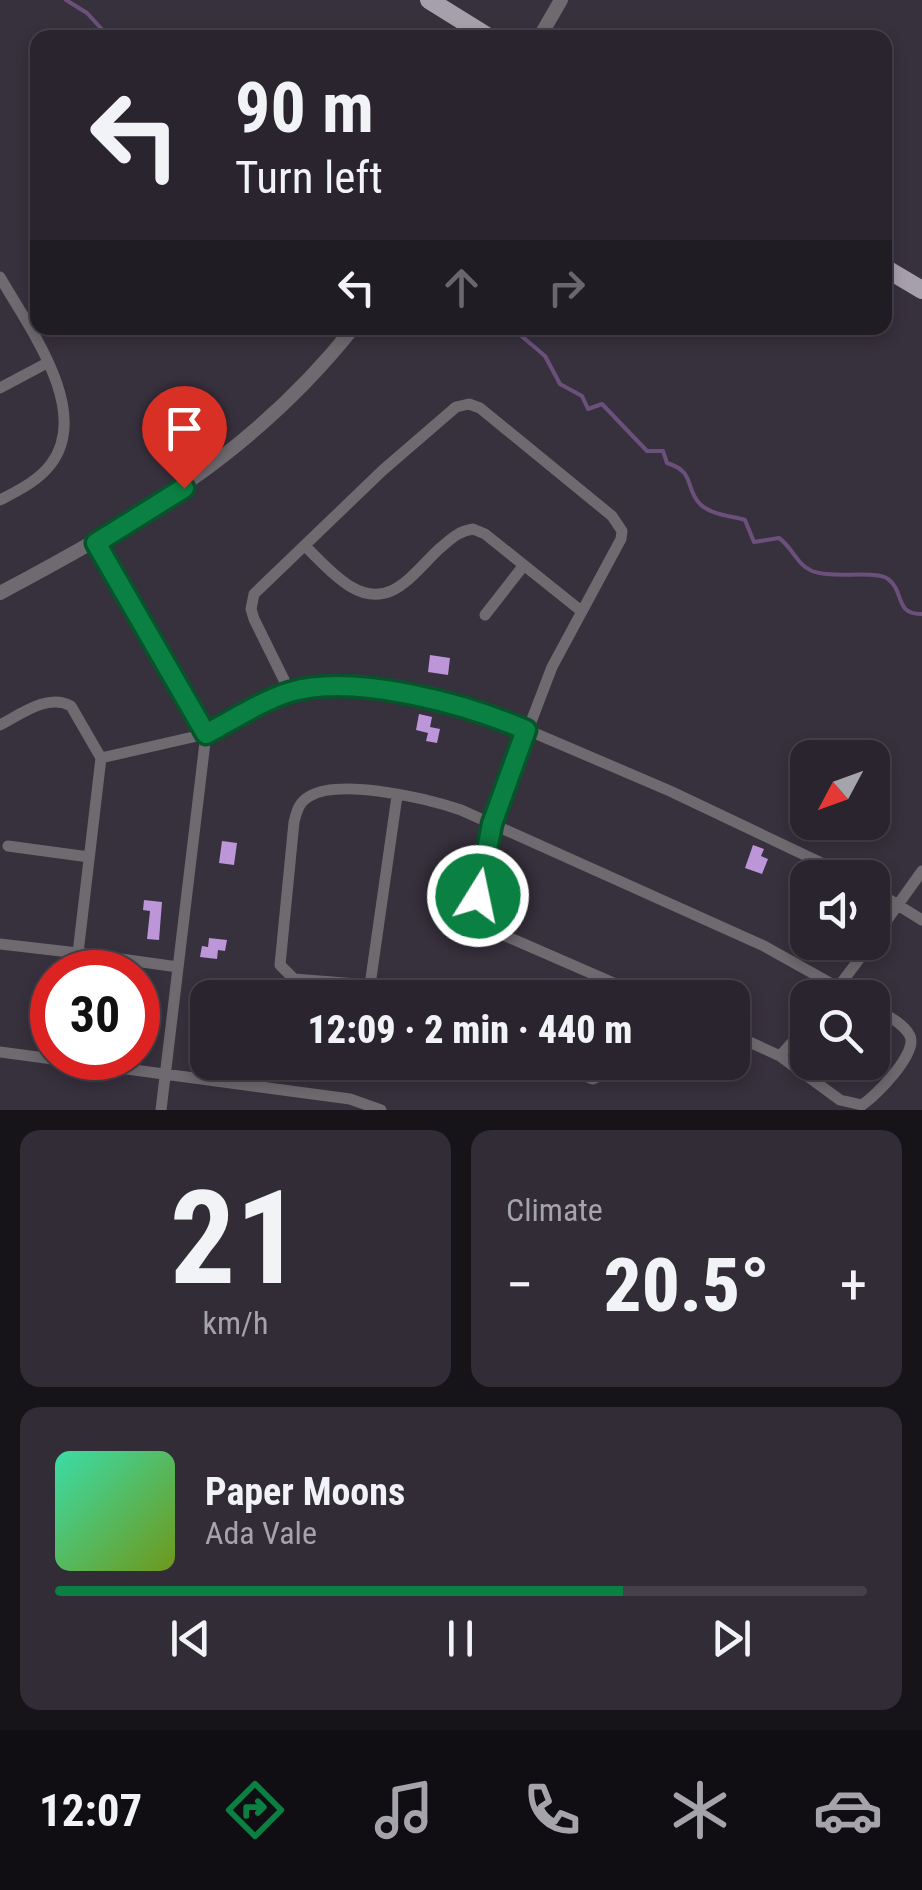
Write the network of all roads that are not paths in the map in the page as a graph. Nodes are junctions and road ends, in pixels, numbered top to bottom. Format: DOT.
graph roads {
  1 [pos="430,0"];
  2 [pos="561,0"];
  3 [pos="477,30"];
  4 [pos="544,30"];
  5 [pos="892,272"];
  6 [pos="1,280"];
  7 [pos="922,290"];
  8 [pos="30,332"];
  9 [pos="31,335"];
  10 [pos="347,335"];
  11 [pos="47,363"];
  12 [pos="0,388"];
  13 [pos="0,500"];
  14 [pos="96,543"];
  15 [pos="305,546"];
  16 [pos="524,565"];
  17 [pos="0,593"];
  18 [pos="580,610"];
  19 [pos="485,615"];
  20 [pos="290,692"];
  21 [pos="0,725"];
  22 [pos="526,730"];
  23 [pos="206,734"];
  24 [pos="101,758"];
  25 [pos="397,796"];
  26 [pos="492,824"];
  27 [pos="8,846"];
  28 [pos="89,857"];
  29 [pos="814,860"];
  30 [pos="922,871"];
  31 [pos="890,899"];
  32 [pos="900,904"];
  33 [pos="890,918"];
  34 [pos="922,920"];
  35 [pos="0,944"];
  36 [pos="47,950"];
  37 [pos="78,950"];
  38 [pos="160,965"];
  39 [pos="178,967"];
  40 [pos="300,980"];
  41 [pos="371,980"];
  42 [pos="609,980"];
  43 [pos="828,980"];
  44 [pos="890,1019"];
  45 [pos="750,1042"];
  46 [pos="790,1045"];
  47 [pos="0,1052"];
  48 [pos="780,1056"];
  49 [pos="790,1063"];
  50 [pos="165,1075"];
  51 [pos="890,1077"];
  52 [pos="813,1080"];
  53 [pos="887,1080"];
  54 [pos="161,1110"];
  55 [pos="381,1110"];
  1 -- 3 [label="main road"];
  2 -- 4 [label="street"];
  5 -- 7 [label="main road"];
  6 -- 8 [label="street"];
  9 -- 11 [label="street"];
  10 -- 14 [label="street"];
  11 -- 12 [label="street"];
  11 -- 13 [label="street"];
  14 -- 17 [label="street"];
  14 -- 23 [label="street"];
  15 -- 16 [label="street"];
  15 -- 18 [label="street"];
  15 -- 20 [label="street"];
  16 -- 18 [label="street"];
  16 -- 19 [label="street"];
  18 -- 22 [label="street"];
  20 -- 22 [label="street"];
  20 -- 23 [label="street"];
  21 -- 24 [label="street"];
  22 -- 26 [label="street"];
  22 -- 29 [label="street"];
  23 -- 24 [label="street"];
  23 -- 39 [label="street"];
  24 -- 28 [label="street"];
  25 -- 26 [label="street"];
  25 -- 40 [label="street"];
  25 -- 41 [label="street"];
  26 -- 42 [label="street"];
  26 -- 43 [label="street"];
  27 -- 28 [label="street"];
  28 -- 37 [label="street"];
  30 -- 32 [label="street"];
  31 -- 32 [label="street"];
  32 -- 33 [label="street"];
  32 -- 34 [label="street"];
  35 -- 36 [label="street"];
  38 -- 39 [label="street"];
  39 -- 50 [label="street"];
  44 -- 51 [label="street"];
  45 -- 48 [label="street"];
  46 -- 48 [label="street"];
  47 -- 50 [label="street"];
  48 -- 49 [label="street"];
  50 -- 54 [label="street"];
  50 -- 55 [label="street"];
  52 -- 53 [label="street"];
}
